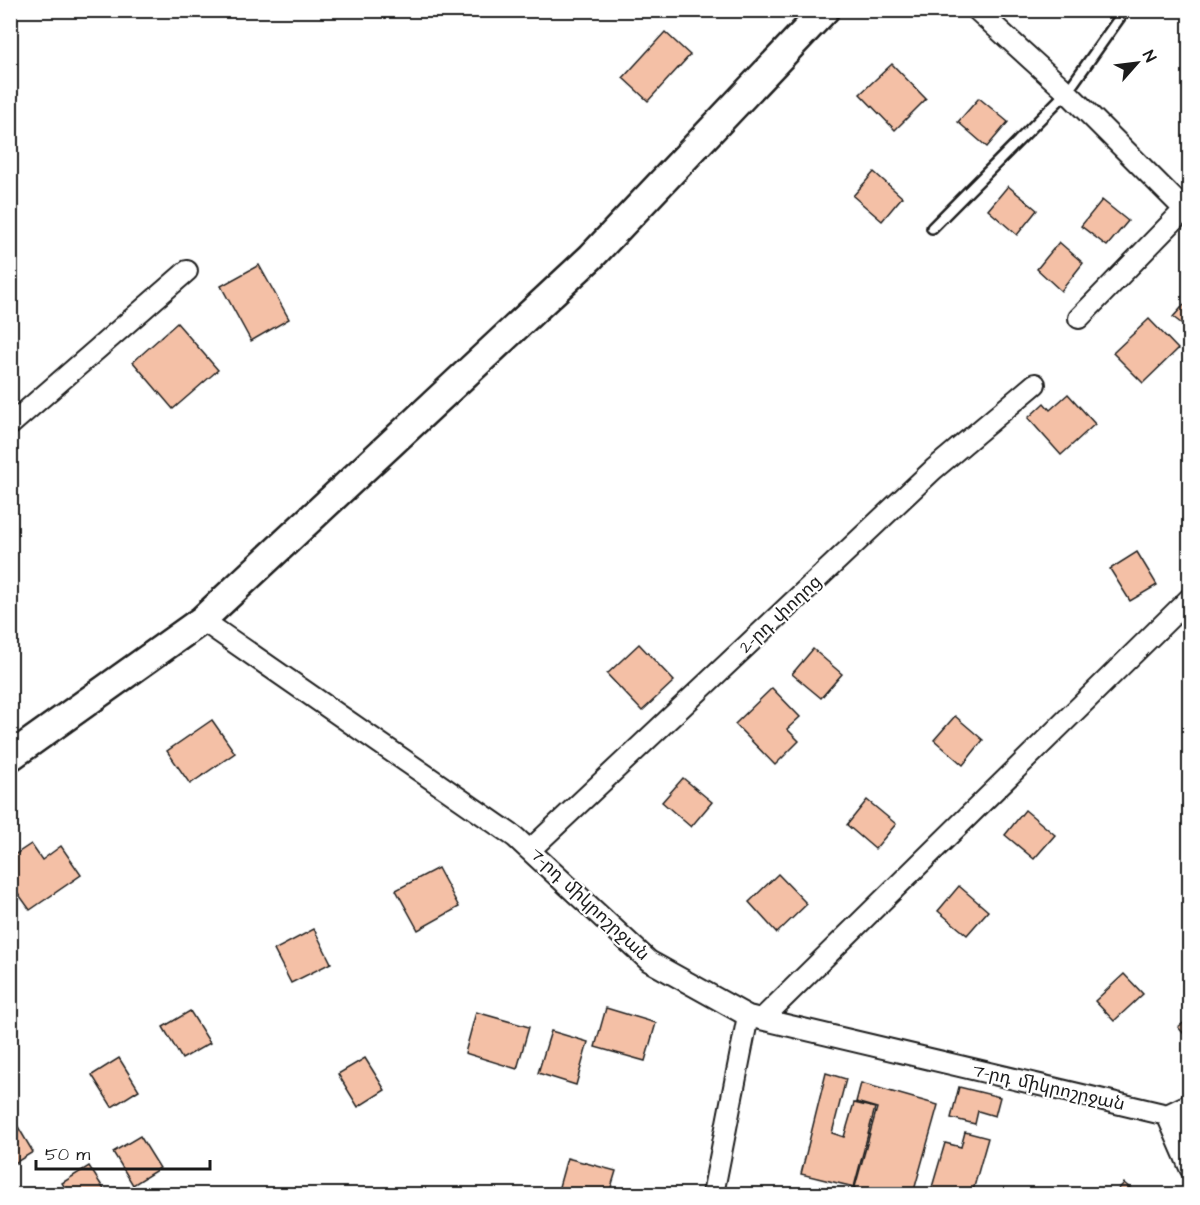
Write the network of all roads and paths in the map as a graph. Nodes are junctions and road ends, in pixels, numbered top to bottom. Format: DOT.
graph roads {
  1 [pos="825,10"];
  2 [pos="977,10"];
  3 [pos="1125,10"];
  4 [pos="1067,92"];
  5 [pos="1187,213"];
  6 [pos="932,228"];
  7 [pos="187,271"];
  8 [pos="1079,318"];
  9 [pos="1035,384"];
  10 [pos="10,425"];
  11 [pos="1190,598"];
  12 [pos="202,620"];
  13 [pos="10,757"];
  14 [pos="531,849"];
  15 [pos="755,1017"];
  16 [pos="1190,1104"];
  17 [pos="1167,1115"];
  18 [pos="1190,1126"];
  19 [pos="1190,1168"];
  20 [pos="713,1194"];
  1 -- 12 [label="main road"];
  2 -- 4 [label="street"];
  3 -- 4 [label="lane"];
  4 -- 5 [label="street"];
  4 -- 6 [label="lane"];
  5 -- 8 [label="street"];
  7 -- 10 [label="street"];
  9 -- 14 [label="street, 2-րդ փողոց"];
  11 -- 15 [label="street"];
  12 -- 13 [label="main road"];
  12 -- 14 [label="street, 7-րդ միկրոշրջան"];
  14 -- 15 [label="street, 7-րդ միկրոշրջան"];
  15 -- 17 [label="street, 7-րդ միկրոշրջան"];
  15 -- 20 [label="street"];
  16 -- 17 [label="street"];
  17 -- 18 [label="street, 7-րդ միկրոշրջան"];
  17 -- 19 [label="street"];
}
